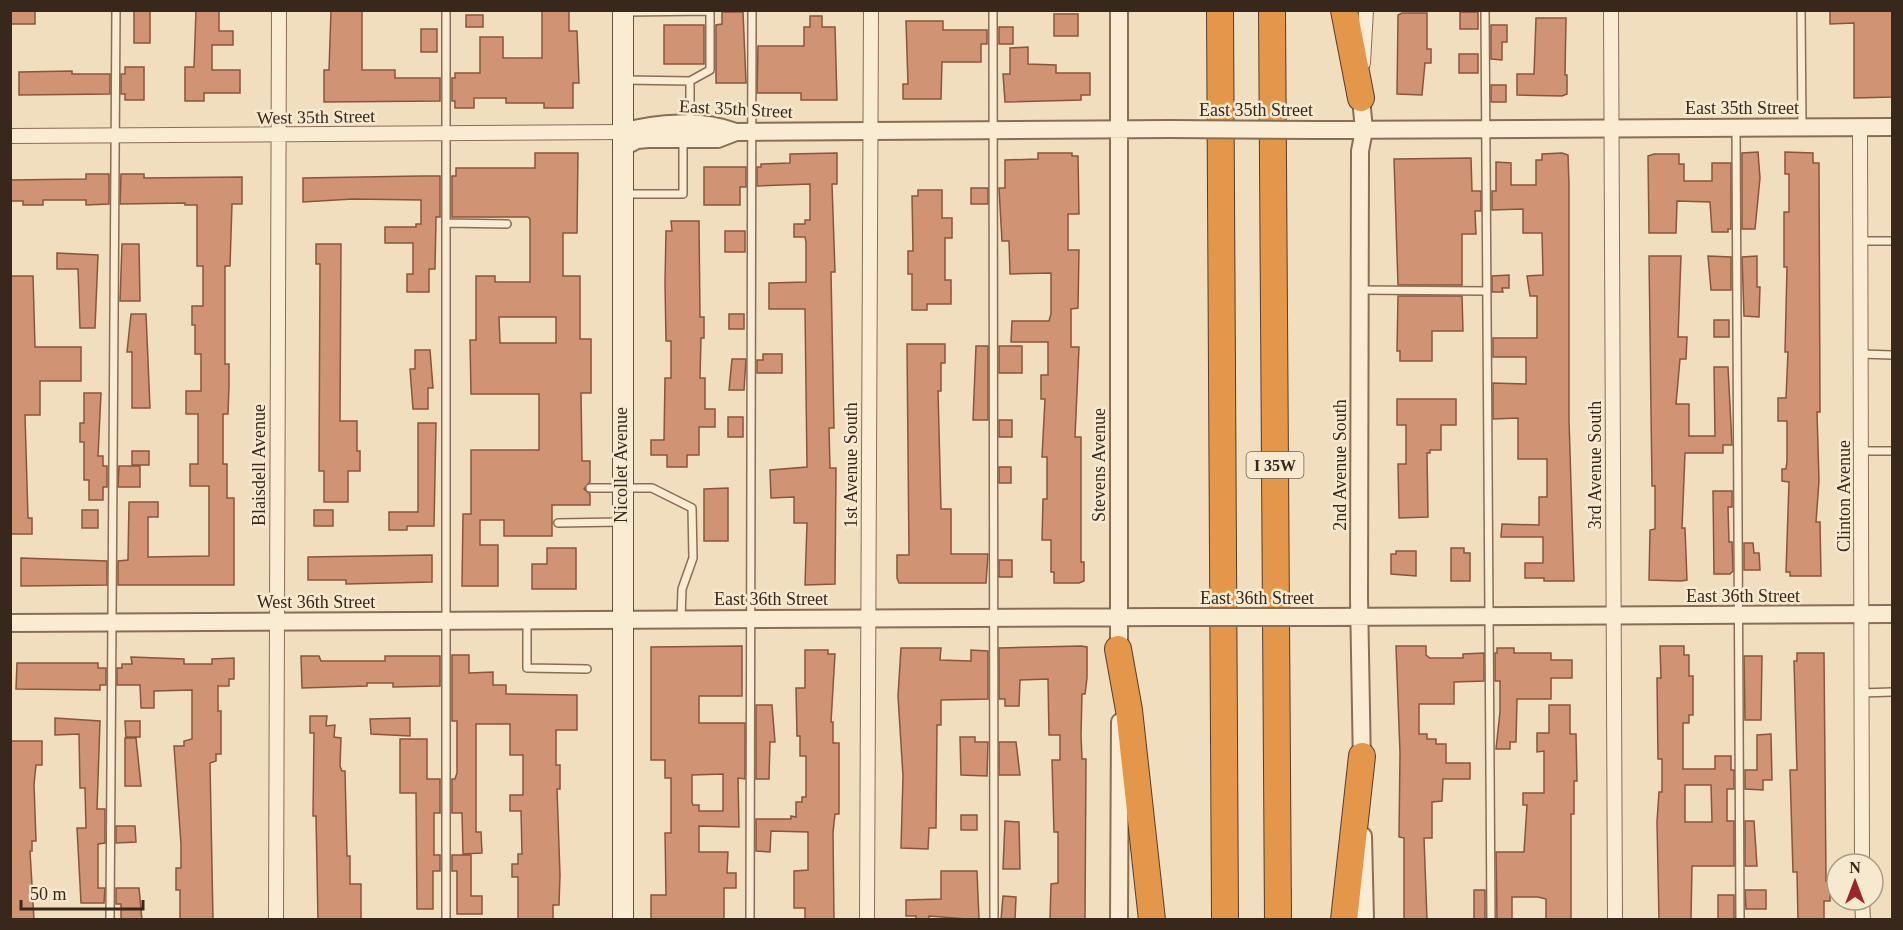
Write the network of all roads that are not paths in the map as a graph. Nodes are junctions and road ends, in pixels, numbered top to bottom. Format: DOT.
graph roads {
  1 [pos="116,10"];
  2 [pos="279,10"];
  3 [pos="446,10"];
  4 [pos="752,10"];
  5 [pos="871,10"];
  6 [pos="993,10"];
  7 [pos="1119,10"];
  8 [pos="1220,10"];
  9 [pos="1272,10"];
  10 [pos="1344,10"];
  11 [pos="1366,10"];
  12 [pos="1485,10"];
  13 [pos="1611,10"];
  14 [pos="1800,10"];
  15 [pos="623,11"];
  16 [pos="622,80"];
  17 [pos="690,81"];
  18 [pos="1361,98"];
  19 [pos="1802,127"];
  20 [pos="1893,127"];
  21 [pos="1612,128"];
  22 [pos="1860,128"];
  23 [pos="1119,129"];
  24 [pos="1736,129"];
  25 [pos="1364,130"];
  26 [pos="1486,130"];
  27 [pos="872,131"];
  28 [pos="994,131"];
  29 [pos="687,132"];
  30 [pos="753,132"];
  31 [pos="446,133"];
  32 [pos="10,136"];
  33 [pos="116,136"];
  34 [pos="278,136"];
  35 [pos="622,140"];
  36 [pos="622,194"];
  37 [pos="446,223"];
  38 [pos="507,224"];
  39 [pos="1893,240"];
  40 [pos="1859,241"];
  41 [pos="1360,290"];
  42 [pos="1485,291"];
  43 [pos="1861,354"];
  44 [pos="1893,355"];
  45 [pos="1862,451"];
  46 [pos="1893,452"];
  47 [pos="590,488"];
  48 [pos="621,488"];
  49 [pos="621,522"];
  50 [pos="558,523"];
  51 [pos="1861,614"];
  52 [pos="1893,614"];
  53 [pos="1359,616"];
  54 [pos="1613,616"];
  55 [pos="1739,616"];
  56 [pos="1118,617"];
  57 [pos="1489,617"];
  58 [pos="868,618"];
  59 [pos="993,618"];
  60 [pos="681,619"];
  61 [pos="749,619"];
  62 [pos="527,620"];
  63 [pos="621,620"];
  64 [pos="276,621"];
  65 [pos="445,621"];
  66 [pos="111,622"];
  67 [pos="10,623"];
  68 [pos="1118,649"];
  69 [pos="587,669"];
  70 [pos="1893,692"];
  71 [pos="1861,693"];
  72 [pos="1362,756"];
  73 [pos="1862,852"];
  74 [pos="110,920"];
  75 [pos="276,920"];
  76 [pos="446,920"];
  77 [pos="623,920"];
  78 [pos="750,920"];
  79 [pos="867,920"];
  80 [pos="994,920"];
  81 [pos="1119,920"];
  82 [pos="1152,920"];
  83 [pos="1225,920"];
  84 [pos="1278,920"];
  85 [pos="1344,920"];
  86 [pos="1365,920"];
  87 [pos="1491,920"];
  88 [pos="1615,920"];
  89 [pos="1740,920"];
  1 -- 33 [label="lane"];
  2 -- 34 [label="street, Blaisdell Avenue"];
  3 -- 31 [label="lane"];
  4 -- 30 [label="lane"];
  5 -- 27 [label="street, 1st Avenue South"];
  6 -- 28 [label="lane"];
  7 -- 23 [label="street, Stevens Avenue"];
  8 -- 83 [label="highway, I 35W"];
  9 -- 84 [label="highway, I 35W"];
  10 -- 18 [label="highway"];
  11 -- 18 [label="street, 2nd Avenue South"];
  12 -- 26 [label="lane"];
  13 -- 21 [label="street, 3rd Avenue South"];
  14 -- 19 [label="lane"];
  15 -- 16 [label="main road, Nicollet Avenue"];
  15 -- 17 [label="lane"];
  16 -- 17 [label="lane"];
  16 -- 35 [label="main road, Nicollet Avenue"];
  17 -- 29 [label="lane"];
  18 -- 25 [label="street, 2nd Avenue South"];
  19 -- 22 [label="street, East 35th Street"];
  19 -- 24 [label="street, East 35th Street"];
  20 -- 22 [label="street, East 35th Street"];
  21 -- 24 [label="street, East 35th Street"];
  21 -- 26 [label="street, East 35th Street"];
  21 -- 54 [label="street, 3rd Avenue South"];
  22 -- 40 [label="street, Clinton Avenue"];
  23 -- 25 [label="street, East 35th Street, bridge"];
  23 -- 28 [label="street, East 35th Street"];
  23 -- 56 [label="street, Stevens Avenue"];
  24 -- 55 [label="lane"];
  25 -- 26 [label="street, East 35th Street"];
  25 -- 41 [label="street, 2nd Avenue South"];
  26 -- 42 [label="lane"];
  27 -- 28 [label="street, East 35th Street"];
  27 -- 30 [label="street, East 35th Street"];
  27 -- 58 [label="street, 1st Avenue South"];
  28 -- 59 [label="lane"];
  29 -- 30 [label="street, East 35th Street"];
  29 -- 35 [label="street, East 35th Street"];
  29 -- 36 [label="lane"];
  30 -- 61 [label="lane"];
  31 -- 34 [label="street, West 35th Street"];
  31 -- 35 [label="street, West 35th Street"];
  31 -- 37 [label="lane"];
  32 -- 33 [label="street, West 35th Street"];
  33 -- 34 [label="street, West 35th Street"];
  33 -- 66 [label="lane"];
  34 -- 64 [label="street, Blaisdell Avenue"];
  35 -- 36 [label="main road, Nicollet Avenue"];
  36 -- 48 [label="main road, Nicollet Avenue"];
  37 -- 38 [label="lane"];
  37 -- 65 [label="lane"];
  39 -- 40 [label="lane"];
  40 -- 43 [label="street, Clinton Avenue"];
  41 -- 42 [label="lane"];
  41 -- 53 [label="street, 2nd Avenue South"];
  42 -- 57 [label="lane"];
  43 -- 44 [label="lane"];
  43 -- 45 [label="street, Clinton Avenue"];
  45 -- 46 [label="lane"];
  45 -- 51 [label="street, Clinton Avenue"];
  47 -- 48 [label="lane"];
  48 -- 49 [label="main road, Nicollet Avenue"];
  48 -- 60 [label="lane"];
  49 -- 50 [label="lane"];
  49 -- 63 [label="main road, Nicollet Avenue"];
  51 -- 52 [label="street, East 36th Street"];
  51 -- 55 [label="street, East 36th Street"];
  51 -- 71 [label="street, Clinton Avenue"];
  53 -- 56 [label="street, East 36th Street, bridge"];
  53 -- 57 [label="street, East 36th Street"];
  53 -- 72 [label="street, 2nd Avenue South"];
  54 -- 55 [label="street, East 36th Street"];
  54 -- 57 [label="street, East 36th Street"];
  54 -- 88 [label="street, 3rd Avenue South"];
  55 -- 89 [label="lane"];
  56 -- 59 [label="street, East 36th Street"];
  56 -- 68 [label="street, Stevens Avenue"];
  57 -- 87 [label="lane"];
  58 -- 59 [label="street, East 36th Street"];
  58 -- 61 [label="street, East 36th Street"];
  58 -- 79 [label="street, 1st Avenue South"];
  59 -- 80 [label="lane"];
  60 -- 61 [label="street, East 36th Street"];
  60 -- 63 [label="street, East 36th Street"];
  61 -- 78 [label="lane"];
  62 -- 63 [label="street, West 36th Street"];
  62 -- 65 [label="street, West 36th Street"];
  62 -- 69 [label="lane"];
  63 -- 77 [label="main road, Nicollet Avenue"];
  64 -- 65 [label="street, West 36th Street"];
  64 -- 66 [label="street, West 36th Street"];
  64 -- 75 [label="street, Blaisdell Avenue"];
  65 -- 76 [label="lane"];
  66 -- 67 [label="street, West 36th Street"];
  66 -- 74 [label="lane"];
  68 -- 81 [label="street, Stevens Avenue"];
  68 -- 82 [label="highway"];
  70 -- 71 [label="lane"];
  71 -- 73 [label="street, Clinton Avenue"];
  72 -- 85 [label="highway"];
  72 -- 86 [label="street, 2nd Avenue South"];
}
